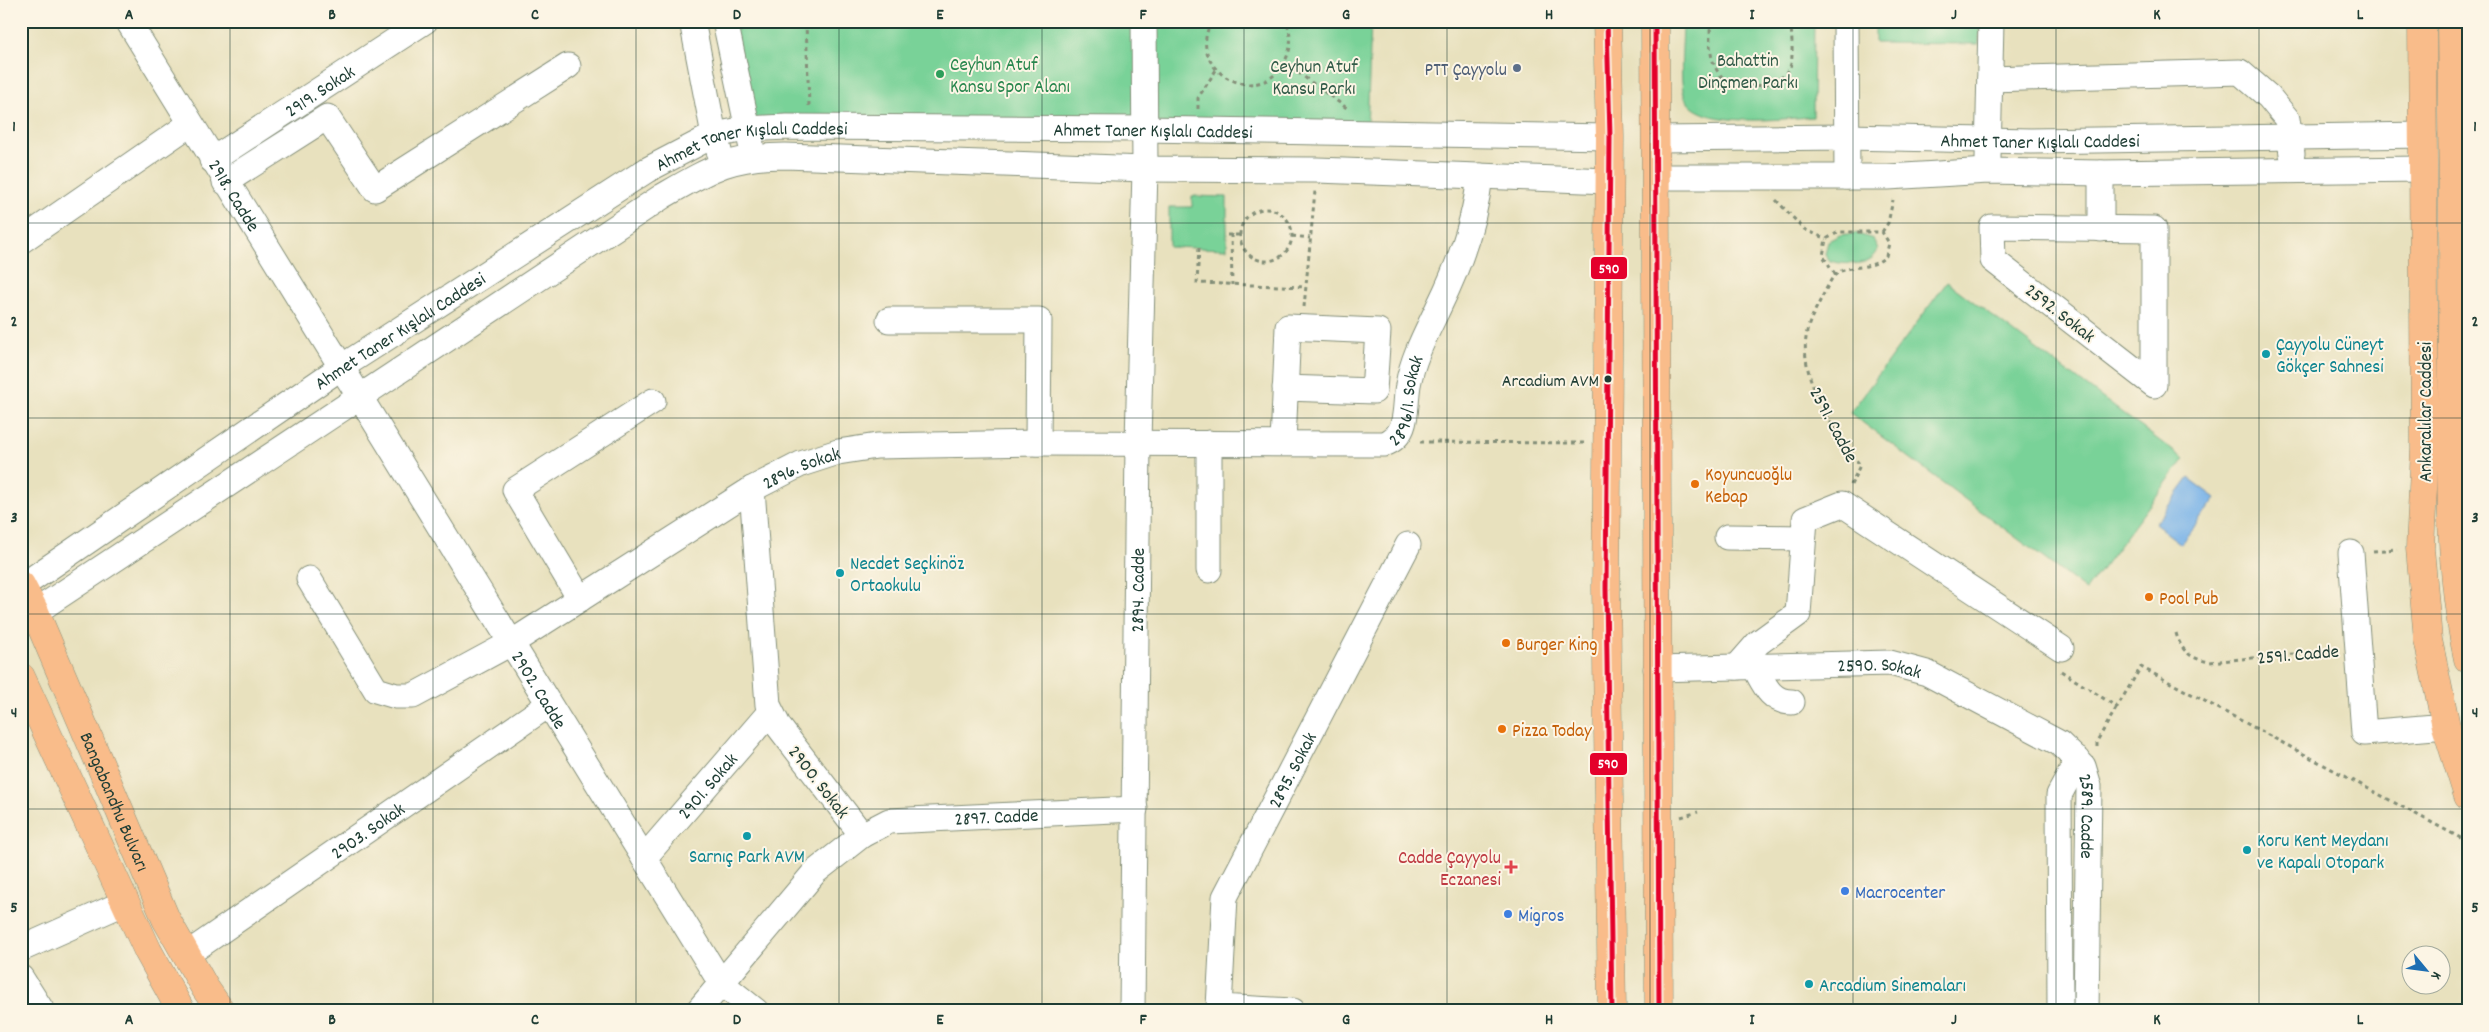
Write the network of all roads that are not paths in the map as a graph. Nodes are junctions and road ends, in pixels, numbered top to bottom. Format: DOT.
graph roads {
  1 [pos="128,21"];
  2 [pos="426,21"];
  3 [pos="692,21"];
  4 [pos="725,21"];
  5 [pos="1144,21"];
  6 [pos="1607,21"];
  7 [pos="1655,21"];
  8 [pos="1846,21"];
  9 [pos="1991,21"];
  10 [pos="2422,21"];
  11 [pos="2451,21"];
  12 [pos="568,66"];
  13 [pos="1990,79"];
  14 [pos="190,124"];
  15 [pos="746,129"];
  16 [pos="1144,129"];
  17 [pos="714,135"];
  18 [pos="2424,135"];
  19 [pos="1847,137"];
  20 [pos="1610,138"];
  21 [pos="2291,138"];
  22 [pos="1656,139"];
  23 [pos="1988,141"];
  24 [pos="2452,148"];
  25 [pos="756,156"];
  26 [pos="212,160"];
  27 [pos="725,163"];
  28 [pos="1145,169"];
  29 [pos="2423,169"];
  30 [pos="1988,170"];
  31 [pos="2292,171"];
  32 [pos="2101,173"];
  33 [pos="1480,176"];
  34 [pos="1656,177"];
  35 [pos="1846,177"];
  36 [pos="1609,181"];
  37 [pos="225,182"];
  38 [pos="2101,229"];
  39 [pos="21,241"];
  40 [pos="889,320"];
  41 [pos="340,368"];
  42 [pos="1285,388"];
  43 [pos="359,396"];
  44 [pos="653,401"];
  45 [pos="1138,442"];
  46 [pos="1209,442"];
  47 [pos="1038,443"];
  48 [pos="1283,443"];
  49 [pos="752,489"];
  50 [pos="1727,537"];
  51 [pos="1803,538"];
  52 [pos="1408,545"];
  53 [pos="2351,553"];
  54 [pos="1209,570"];
  55 [pos="309,579"];
  56 [pos="21,586"];
  57 [pos="580,599"];
  58 [pos="28,616"];
  59 [pos="511,643"];
  60 [pos="2061,648"];
  61 [pos="2468,659"];
  62 [pos="1746,667"];
  63 [pos="1656,669"];
  64 [pos="21,677"];
  65 [pos="1792,702"];
  66 [pos="548,705"];
  67 [pos="770,712"];
  68 [pos="2446,726"];
  69 [pos="2087,755"];
  70 [pos="2468,796"];
  71 [pos="1135,809"];
  72 [pos="862,835"];
  73 [pos="644,858"];
  74 [pos="126,902"];
  75 [pos="2059,922"];
  76 [pos="2087,923"];
  77 [pos="22,947"];
  78 [pos="186,955"];
  79 [pos="21,978"];
  80 [pos="721,983"];
  81 [pos="42,1011"];
  82 [pos="181,1011"];
  83 [pos="221,1011"];
  84 [pos="698,1011"];
  85 [pos="756,1011"];
  86 [pos="1132,1011"];
  87 [pos="1293,1011"];
  88 [pos="1612,1011"];
  89 [pos="1659,1011"];
  90 [pos="2060,1011"];
  91 [pos="2086,1011"];
  1 -- 14 [label="street, 2918. Cadde"];
  2 -- 26 [label="street, 2919. Sokak"];
  3 -- 17 [label="street"];
  4 -- 15 [label="street"];
  5 -- 16 [label="street, 2894. Cadde"];
  6 -- 20 [label="main road"];
  7 -- 22 [label="main road"];
  8 -- 19 [label="street"];
  9 -- 13 [label="street"];
  10 -- 18 [label="main road, Ankaralılar Caddesi"];
  11 -- 24 [label="main road, Ankaralılar Caddesi"];
  12 -- 37 [label="street"];
  13 -- 21 [label="street"];
  13 -- 23 [label="street"];
  14 -- 26 [label="street, 2918. Cadde"];
  14 -- 39 [label="street"];
  15 -- 16 [label="street, Ahmet Taner Kışlalı Caddesi"];
  15 -- 17 [label="street, Ahmet Taner Kışlalı Caddesi"];
  15 -- 25 [label="street"];
  16 -- 20 [label="street, Ahmet Taner Kışlalı Caddesi"];
  16 -- 28 [label="street, 2894. Cadde"];
  17 -- 27 [label="street"];
  17 -- 41 [label="street, Ahmet Taner Kışlalı Caddesi"];
  18 -- 21 [label="street, Ahmet Taner Kışlalı Caddesi"];
  18 -- 24 [label="main road"];
  18 -- 29 [label="main road, Ankaralılar Caddesi"];
  19 -- 22 [label="street, Ahmet Taner Kışlalı Caddesi"];
  19 -- 23 [label="street, Ahmet Taner Kışlalı Caddesi"];
  19 -- 35 [label="street"];
  20 -- 36 [label="main road"];
  21 -- 23 [label="street, Ahmet Taner Kışlalı Caddesi"];
  21 -- 31 [label="street"];
  22 -- 34 [label="main road"];
  23 -- 30 [label="street"];
  24 -- 29 [label="main road"];
  24 -- 61 [label="main road, Ankaralılar Caddesi"];
  25 -- 27 [label="street, Ahmet Taner Kışlalı Caddesi"];
  25 -- 28 [label="street, Ahmet Taner Kışlalı Caddesi"];
  26 -- 37 [label="street, 2918. Cadde"];
  27 -- 43 [label="street, Ahmet Taner Kışlalı Caddesi"];
  28 -- 33 [label="street, Ahmet Taner Kışlalı Caddesi"];
  28 -- 45 [label="street, 2894. Cadde"];
  29 -- 31 [label="street, Ahmet Taner Kışlalı Caddesi"];
  29 -- 68 [label="main road, Ankaralılar Caddesi"];
  30 -- 32 [label="street, Ahmet Taner Kışlalı Caddesi"];
  30 -- 35 [label="street, Ahmet Taner Kışlalı Caddesi"];
  31 -- 32 [label="street, Ahmet Taner Kışlalı Caddesi"];
  32 -- 38 [label="street"];
  33 -- 36 [label="street, Ahmet Taner Kışlalı Caddesi"];
  33 -- 48 [label="street, 2896/1. Sokak"];
  34 -- 35 [label="street, Ahmet Taner Kışlalı Caddesi"];
  34 -- 63 [label="main road"];
  36 -- 88 [label="main road"];
  37 -- 41 [label="street, 2918. Cadde"];
  38 -- 38 [label="street, 2592. Sokak"];
  40 -- 47 [label="street"];
  41 -- 43 [label="street, 2918. Cadde"];
  41 -- 56 [label="street, Ahmet Taner Kışlalı Caddesi"];
  42 -- 42 [label="street"];
  42 -- 48 [label="street"];
  43 -- 58 [label="street, Ahmet Taner Kışlalı Caddesi"];
  43 -- 59 [label="street, 2902. Cadde"];
  44 -- 57 [label="street"];
  45 -- 46 [label="street, 2896/1. Sokak"];
  45 -- 47 [label="street, 2896. Sokak"];
  45 -- 71 [label="street, 2894. Cadde"];
  46 -- 48 [label="street, 2896/1. Sokak"];
  46 -- 54 [label="street"];
  47 -- 49 [label="street, 2896. Sokak"];
  49 -- 57 [label="street, 2896. Sokak"];
  49 -- 67 [label="street, 2900. Sokak"];
  50 -- 51 [label="street"];
  51 -- 60 [label="street"];
  51 -- 62 [label="street"];
  52 -- 87 [label="street, 2895. Sokak"];
  53 -- 68 [label="street, 2591. Cadde"];
  55 -- 59 [label="street, 2896. Sokak"];
  56 -- 58 [label="main road, Bangabandhu Bulvarı"];
  57 -- 59 [label="street, 2896. Sokak"];
  58 -- 78 [label="main road, Bangabandhu Bulvarı"];
  59 -- 66 [label="street, 2902. Cadde"];
  62 -- 63 [label="street, 2590. Sokak"];
  62 -- 65 [label="street"];
  62 -- 69 [label="street, 2590. Sokak"];
  63 -- 89 [label="main road"];
  64 -- 74 [label="main road, Bangabandhu Bulvarı"];
  66 -- 73 [label="street, 2902. Cadde"];
  66 -- 78 [label="street, 2903. Sokak"];
  67 -- 72 [label="street, 2900. Sokak"];
  67 -- 73 [label="street, 2901. Sokak"];
  68 -- 70 [label="main road, Ankaralılar Caddesi"];
  69 -- 75 [label="street, 2589. Cadde"];
  69 -- 76 [label="street, 2589. Cadde"];
  71 -- 72 [label="street, 2897. Cadde"];
  71 -- 86 [label="street, 2894. Cadde"];
  72 -- 80 [label="street, 2900. Sokak"];
  73 -- 80 [label="street, 2902. Cadde"];
  74 -- 77 [label="street"];
  74 -- 82 [label="main road, Bangabandhu Bulvarı"];
  75 -- 76 [label="street"];
  75 -- 90 [label="street, 2589. Cadde"];
  76 -- 91 [label="street, 2589. Cadde"];
  78 -- 83 [label="main road, Bangabandhu Bulvarı"];
  79 -- 81 [label="street"];
  80 -- 84 [label="street, 2900. Sokak"];
  80 -- 85 [label="street, 2902. Cadde"];
}
